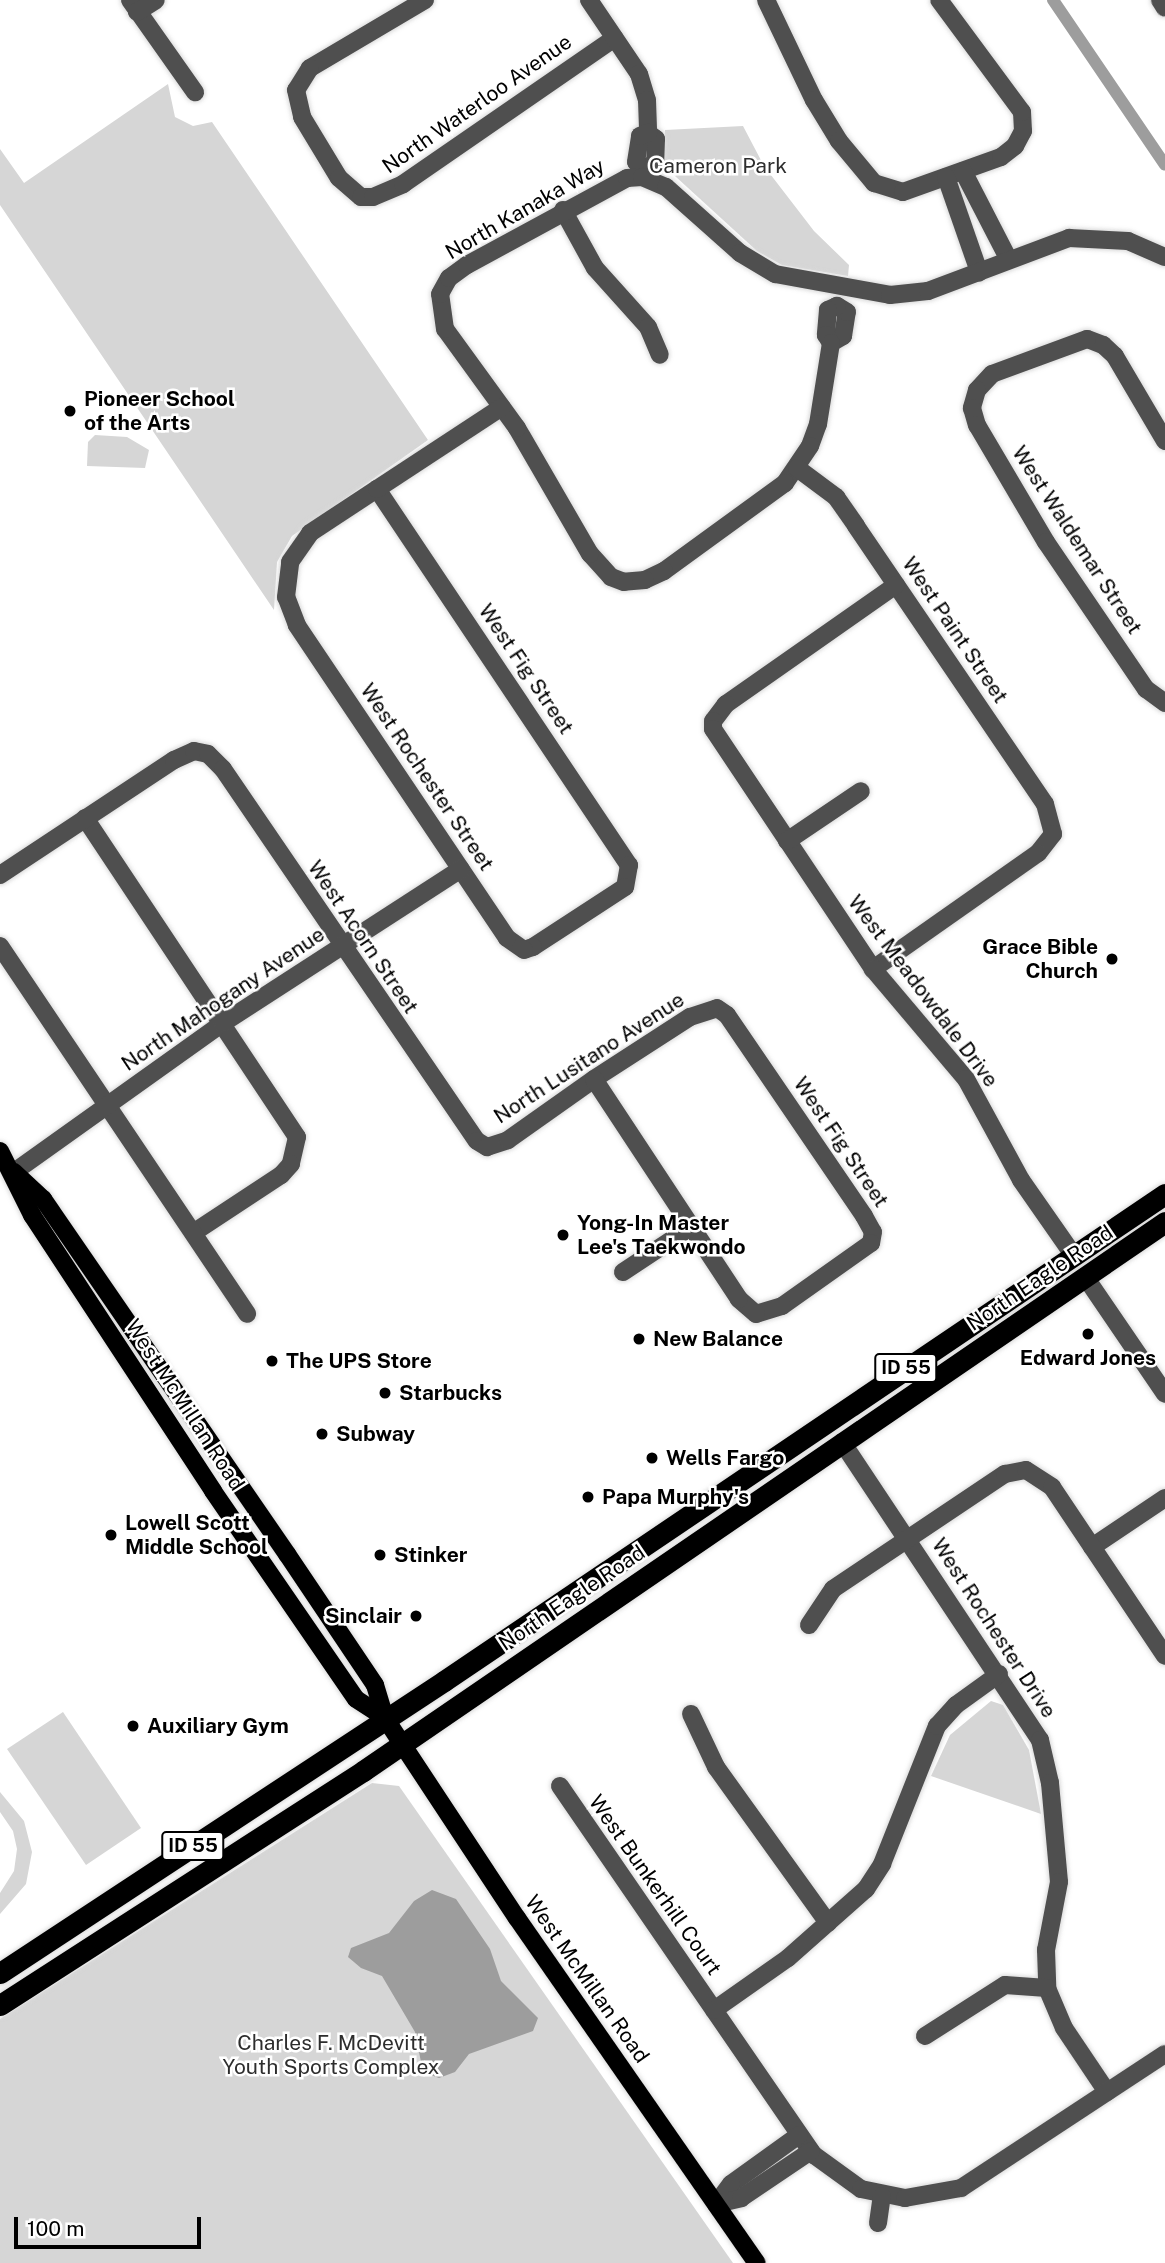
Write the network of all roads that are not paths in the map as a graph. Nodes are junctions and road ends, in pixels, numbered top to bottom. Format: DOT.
graph roads {
  1 [pos="156,0"];
  2 [pos="425,0"];
  3 [pos="589,0"];
  4 [pos="766,0"];
  5 [pos="939,0"];
  6 [pos="1160,0"];
  7 [pos="133,6"];
  8 [pos="1165,8"];
  9 [pos="615,38"];
  10 [pos="195,92"];
  11 [pos="643,173"];
  12 [pos="955,174"];
  13 [pos="563,210"];
  14 [pos="1165,257"];
  15 [pos="1009,260"];
  16 [pos="979,272"];
  17 [pos="839,287"];
  18 [pos="660,355"];
  19 [pos="502,407"];
  20 [pos="1165,441"];
  21 [pos="797,468"];
  22 [pos="377,489"];
  23 [pos="896,585"];
  24 [pos="1165,703"];
  25 [pos="861,791"];
  26 [pos="85,818"];
  27 [pos="787,841"];
  28 [pos="461,869"];
  29 [pos="0,875"];
  30 [pos="0,946"];
  31 [pos="342,946"];
  32 [pos="524,950"];
  33 [pos="873,969"];
  34 [pos="717,1008"];
  35 [pos="223,1023"];
  36 [pos="594,1079"];
  37 [pos="107,1104"];
  38 [pos="487,1147"];
  39 [pos="0,1151"];
  40 [pos="14,1172"];
  41 [pos="1165,1194"];
  42 [pos="47,1205"];
  43 [pos="1165,1223"];
  44 [pos="691,1227"];
  45 [pos="1112,1230"];
  46 [pos="194,1233"];
  47 [pos="1074,1256"];
  48 [pos="623,1272"];
  49 [pos="1086,1278"];
  50 [pos="92,1304"];
  51 [pos="1046,1304"];
  52 [pos="247,1314"];
  53 [pos="1165,1394"];
  54 [pos="842,1442"];
  55 [pos="1165,1498"];
  56 [pos="908,1538"];
  57 [pos="1092,1547"];
  58 [pos="809,1625"];
  59 [pos="1165,1656"];
  60 [pos="999,1674"];
  61 [pos="691,1714"];
  62 [pos="385,1718"];
  63 [pos="402,1744"];
  64 [pos="559,1786"];
  65 [pos="828,1923"];
  66 [pos="0,1973"];
  67 [pos="1047,1988"];
  68 [pos="0,2005"];
  69 [pos="713,2010"];
  70 [pos="925,2036"];
  71 [pos="1165,2054"];
  72 [pos="1107,2092"];
  73 [pos="800,2135"];
  74 [pos="811,2151"];
  75 [pos="882,2196"];
  76 [pos="716,2204"];
  77 [pos="878,2223"];
  78 [pos="757,2263"];
  1 -- 7 [label="street"];
  2 -- 9 [label="street, North Waterloo Avenue"];
  3 -- 9 [label="street"];
  4 -- 12 [label="street"];
  5 -- 12 [label="street"];
  6 -- 8 [label="street"];
  7 -- 10 [label="street"];
  9 -- 11 [label="street"];
  11 -- 13 [label="street, North Kanaka Way"];
  11 -- 17 [label="street"];
  12 -- 15 [label="street"];
  12 -- 16 [label="street"];
  13 -- 18 [label="street"];
  13 -- 19 [label="street, North Kanaka Way"];
  14 -- 15 [label="street"];
  15 -- 16 [label="street"];
  16 -- 17 [label="street"];
  17 -- 21 [label="street"];
  19 -- 21 [label="street"];
  19 -- 22 [label="street, West Rochester Street"];
  20 -- 24 [label="street, West Waldemar Street"];
  21 -- 23 [label="street, West Paint Street"];
  22 -- 28 [label="street, West Rochester Street"];
  22 -- 32 [label="street, West Fig Street"];
  23 -- 27 [label="street, West Meadowdale Drive"];
  23 -- 33 [label="street, West Paint Street"];
  25 -- 27 [label="street"];
  26 -- 29 [label="street"];
  26 -- 31 [label="street, West Acorn Street"];
  26 -- 35 [label="street"];
  27 -- 33 [label="street, West Meadowdale Drive"];
  28 -- 31 [label="street, North Mahogany Avenue"];
  28 -- 32 [label="street, West Rochester Street"];
  30 -- 37 [label="street"];
  31 -- 35 [label="street, North Mahogany Avenue"];
  31 -- 38 [label="street, West Acorn Street"];
  33 -- 47 [label="street, West Meadowdale Drive"];
  34 -- 36 [label="street, North Lusitano Avenue"];
  34 -- 44 [label="street, West Fig Street"];
  35 -- 37 [label="street, North Mahogany Avenue"];
  35 -- 46 [label="street"];
  36 -- 38 [label="street, North Lusitano Avenue"];
  36 -- 44 [label="street"];
  37 -- 40 [label="street, North Mahogany Avenue"];
  37 -- 46 [label="street"];
  39 -- 40 [label="main road, West McMillan Road"];
  40 -- 42 [label="main road, West McMillan Road"];
  40 -- 50 [label="main road, West McMillan Road"];
  41 -- 45 [label="highway, North Eagle Road / ID 55"];
  42 -- 50 [label="main road"];
  42 -- 62 [label="main road, West McMillan Road"];
  43 -- 49 [label="highway, North Eagle Road / ID 55"];
  44 -- 48 [label="street"];
  45 -- 47 [label="highway, North Eagle Road / ID 55"];
  45 -- 49 [label="highway"];
  46 -- 52 [label="street"];
  47 -- 51 [label="highway"];
  47 -- 62 [label="highway, North Eagle Road / ID 55"];
  49 -- 51 [label="highway, North Eagle Road / ID 55"];
  49 -- 53 [label="street"];
  50 -- 62 [label="main road, West McMillan Road"];
  51 -- 54 [label="highway, North Eagle Road / ID 55"];
  54 -- 56 [label="street, West Rochester Drive"];
  54 -- 63 [label="highway, North Eagle Road / ID 55"];
  55 -- 57 [label="street"];
  56 -- 57 [label="street"];
  56 -- 58 [label="street"];
  56 -- 60 [label="street, West Rochester Drive"];
  57 -- 59 [label="street"];
  60 -- 65 [label="street"];
  60 -- 67 [label="street, West Rochester Drive"];
  61 -- 65 [label="street"];
  62 -- 63 [label="main road, West McMillan Road"];
  62 -- 66 [label="highway, North Eagle Road / ID 55"];
  63 -- 68 [label="highway, North Eagle Road / ID 55"];
  63 -- 76 [label="main road, West McMillan Road"];
  64 -- 69 [label="street, West Bunkerhill Court"];
  65 -- 69 [label="street"];
  67 -- 70 [label="street"];
  67 -- 72 [label="street, West Rochester Drive"];
  69 -- 73 [label="street, West Bunkerhill Court"];
  71 -- 72 [label="street"];
  72 -- 75 [label="street"];
  73 -- 74 [label="street, West Bunkerhill Court"];
  73 -- 76 [label="street"];
  74 -- 75 [label="street, West Bunkerhill Court"];
  74 -- 76 [label="street"];
  75 -- 77 [label="street"];
  76 -- 78 [label="main road, West McMillan Road"];
}
